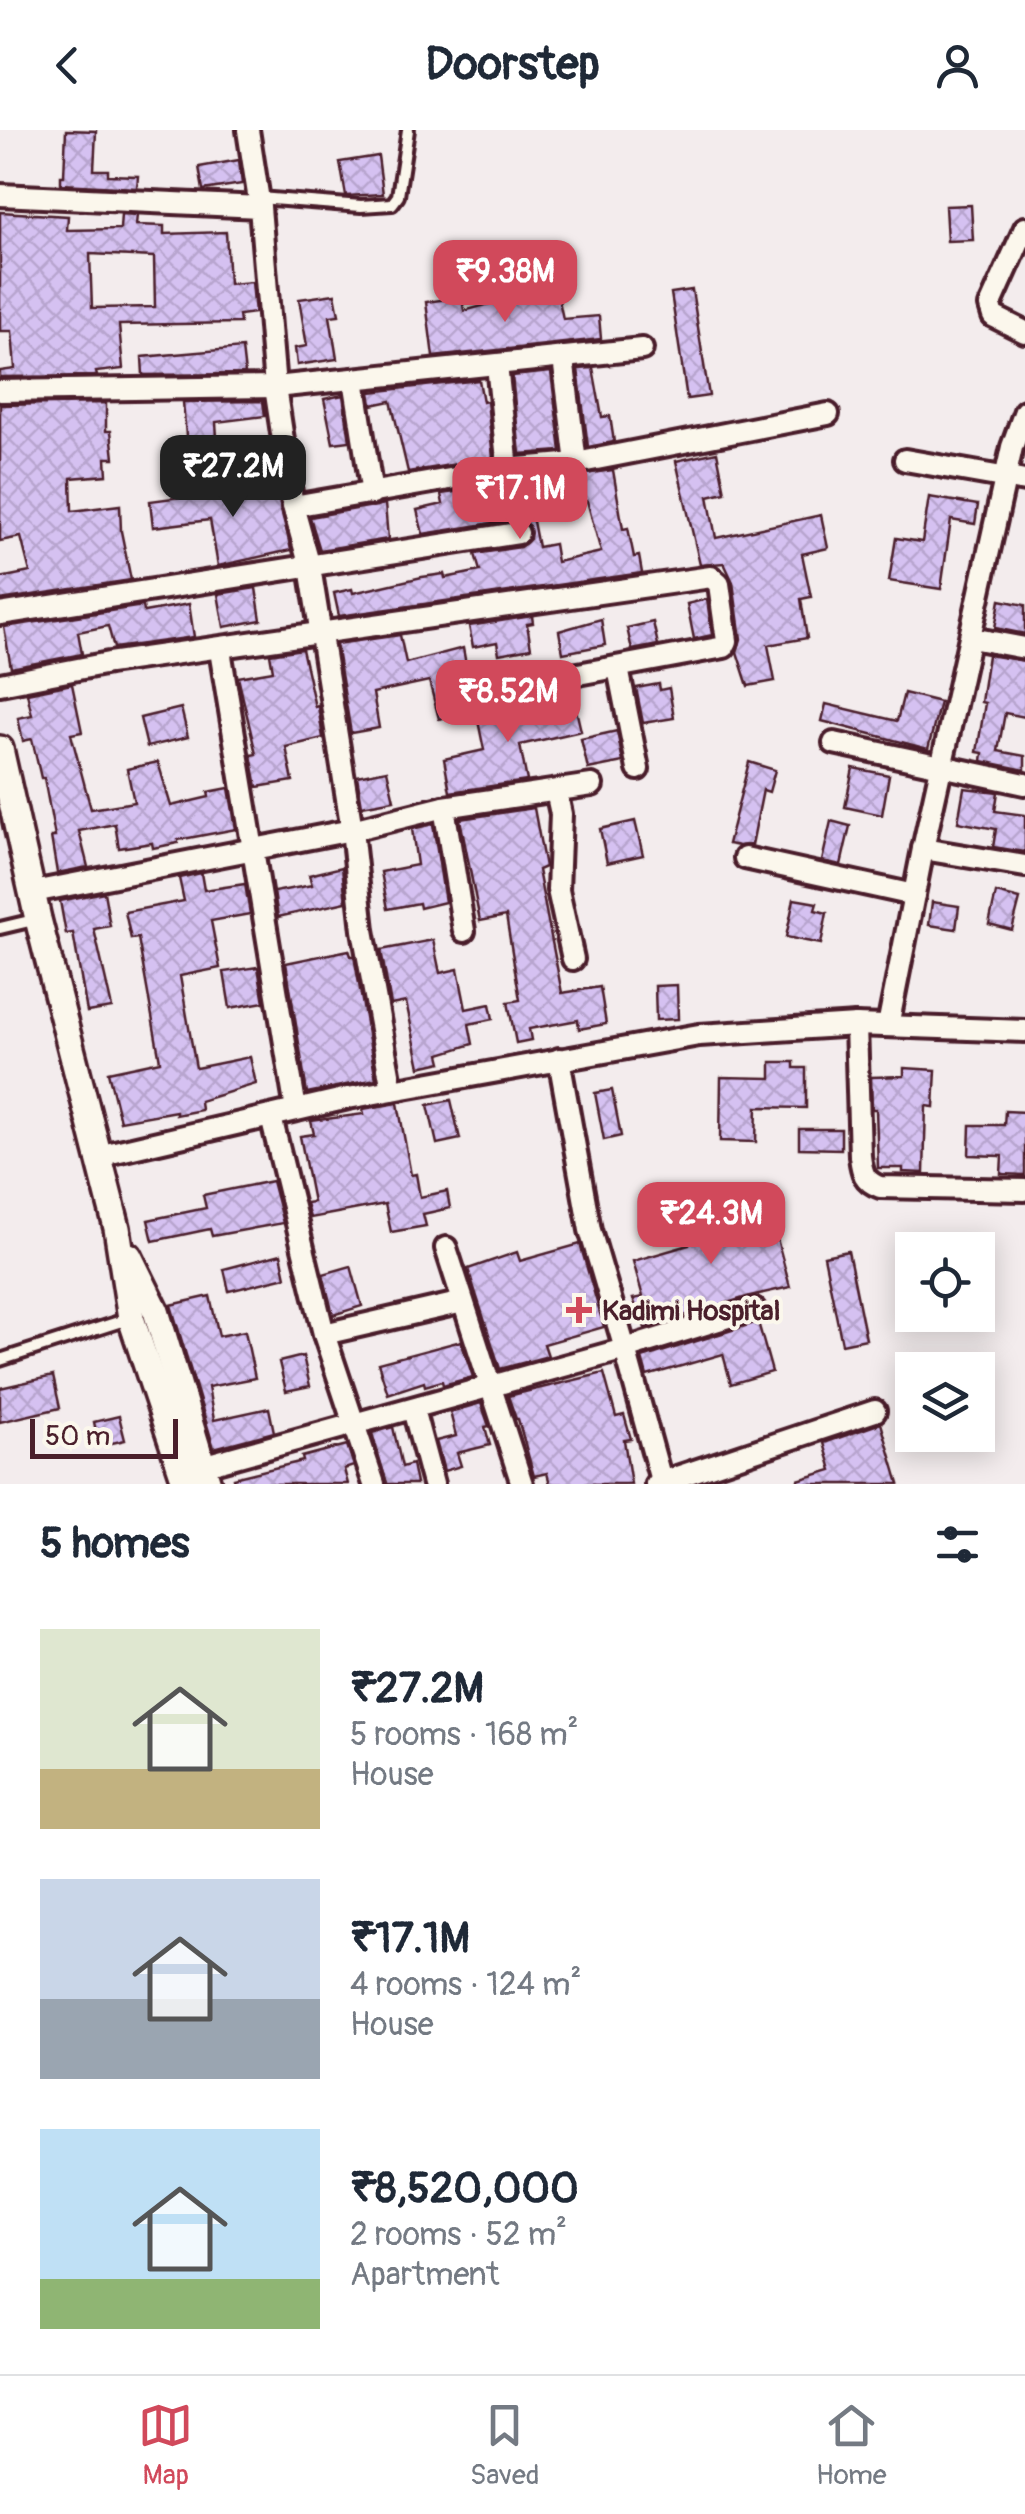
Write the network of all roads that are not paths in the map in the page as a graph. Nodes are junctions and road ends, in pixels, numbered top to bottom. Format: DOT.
graph roads {
  1 [pos="248,130"];
  2 [pos="408,130"];
  3 [pos="0,195"];
  4 [pos="259,203"];
  5 [pos="1025,228"];
  6 [pos="1025,332"];
  7 [pos="642,349"];
  8 [pos="564,358"];
  9 [pos="497,365"];
  10 [pos="354,378"];
  11 [pos="275,387"];
  12 [pos="0,391"];
  13 [pos="1025,411"];
  14 [pos="828,414"];
  15 [pos="905,460"];
  16 [pos="576,463"];
  17 [pos="508,469"];
  18 [pos="1016,480"];
  19 [pos="372,494"];
  20 [pos="293,506"];
  21 [pos="518,533"];
  22 [pos="310,566"];
  23 [pos="0,614"];
  24 [pos="322,635"];
  25 [pos="972,638"];
  26 [pos="1025,648"];
  27 [pos="220,650"];
  28 [pos="618,668"];
  29 [pos="562,677"];
  30 [pos="0,684"];
  31 [pos="834,743"];
  32 [pos="0,749"];
  33 [pos="943,767"];
  34 [pos="638,769"];
  35 [pos="1025,784"];
  36 [pos="592,785"];
  37 [pos="556,791"];
  38 [pos="444,807"];
  39 [pos="352,830"];
  40 [pos="255,847"];
  41 [pos="923,849"];
  42 [pos="745,858"];
  43 [pos="1025,866"];
  44 [pos="32,892"];
  45 [pos="914,895"];
  46 [pos="38,919"];
  47 [pos="0,928"];
  48 [pos="464,931"];
  49 [pos="574,959"];
  50 [pos="856,1024"];
  51 [pos="888,1026"];
  52 [pos="1025,1032"];
  53 [pos="559,1059"];
  54 [pos="392,1090"];
  55 [pos="296,1110"];
  56 [pos="271,1117"];
  57 [pos="98,1156"];
  58 [pos="1025,1190"];
  59 [pos="116,1228"];
  60 [pos="446,1248"];
  61 [pos="463,1302"];
  62 [pos="754,1309"];
  63 [pos="131,1318"];
  64 [pos="324,1334"];
  65 [pos="626,1350"];
  66 [pos="0,1360"];
  67 [pos="493,1387"];
  68 [pos="413,1409"];
  69 [pos="875,1411"];
  70 [pos="354,1424"];
  71 [pos="198,1478"];
  72 [pos="374,1484"];
  73 [pos="433,1484"];
  74 [pos="522,1484"];
  75 [pos="660,1484"];
  1 -- 4 [label="street"];
  2 -- 4 [label="lane"];
  3 -- 4 [label="street"];
  4 -- 11 [label="street"];
  5 -- 6 [label="street"];
  7 -- 8 [label="street"];
  8 -- 9 [label="street"];
  8 -- 16 [label="street"];
  9 -- 10 [label="street"];
  9 -- 17 [label="street"];
  10 -- 11 [label="street"];
  10 -- 19 [label="street"];
  11 -- 12 [label="street"];
  11 -- 20 [label="street"];
  13 -- 18 [label="street"];
  14 -- 16 [label="street"];
  15 -- 18 [label="street"];
  16 -- 17 [label="street"];
  17 -- 19 [label="street"];
  18 -- 25 [label="street"];
  19 -- 20 [label="street"];
  20 -- 22 [label="street"];
  21 -- 22 [label="street"];
  22 -- 23 [label="street"];
  22 -- 24 [label="street"];
  24 -- 27 [label="street"];
  24 -- 28 [label="street"];
  24 -- 39 [label="street"];
  25 -- 26 [label="street"];
  25 -- 33 [label="street"];
  27 -- 30 [label="street"];
  27 -- 40 [label="street"];
  28 -- 29 [label="street"];
  28 -- 34 [label="street"];
  31 -- 33 [label="street"];
  32 -- 44 [label="street"];
  33 -- 35 [label="street"];
  33 -- 41 [label="street"];
  36 -- 37 [label="street"];
  37 -- 38 [label="street"];
  37 -- 49 [label="street"];
  38 -- 39 [label="street"];
  38 -- 48 [label="street"];
  39 -- 40 [label="street"];
  39 -- 54 [label="street"];
  40 -- 44 [label="street"];
  40 -- 55 [label="street"];
  41 -- 43 [label="street"];
  41 -- 45 [label="street"];
  42 -- 45 [label="street"];
  44 -- 46 [label="street"];
  45 -- 51 [label="street"];
  46 -- 47 [label="lane"];
  46 -- 57 [label="street"];
  50 -- 51 [label="street"];
  50 -- 53 [label="street"];
  50 -- 58 [label="street"];
  51 -- 52 [label="street"];
  53 -- 54 [label="street"];
  53 -- 65 [label="street"];
  54 -- 55 [label="street"];
  55 -- 56 [label="street"];
  56 -- 57 [label="street"];
  56 -- 64 [label="street"];
  57 -- 59 [label="street"];
  59 -- 63 [label="street"];
  59 -- 71 [label="street"];
  60 -- 61 [label="street"];
  61 -- 64 [label="street"];
  61 -- 67 [label="street"];
  62 -- 65 [label="street"];
  63 -- 66 [label="lane"];
  63 -- 71 [label="street"];
  64 -- 70 [label="street"];
  65 -- 67 [label="street"];
  65 -- 75 [label="street"];
  67 -- 68 [label="street"];
  67 -- 74 [label="street"];
  68 -- 70 [label="street"];
  68 -- 73 [label="street"];
  69 -- 75 [label="street"];
  70 -- 71 [label="street"];
  70 -- 72 [label="street"];
}
